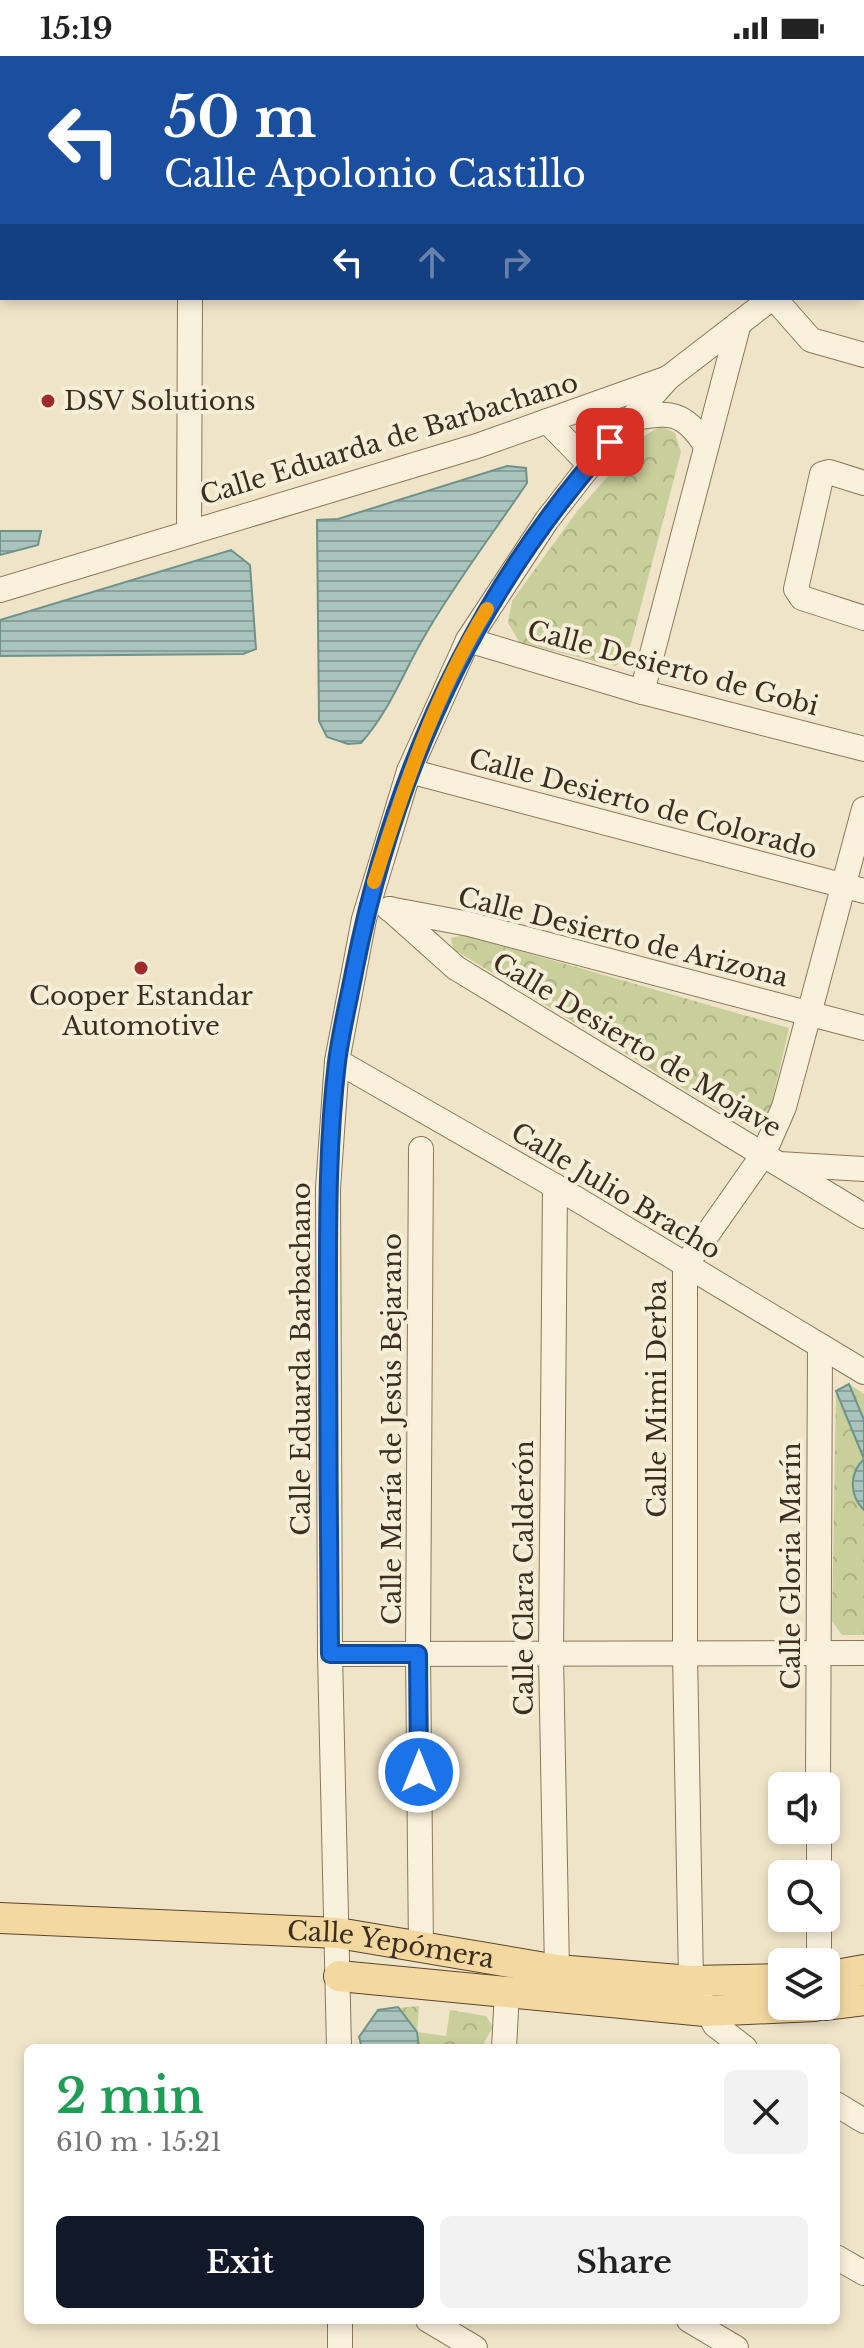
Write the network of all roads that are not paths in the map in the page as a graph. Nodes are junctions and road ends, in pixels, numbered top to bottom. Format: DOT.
graph roads {
  1 [pos="190,300"];
  2 [pos="770,300"];
  3 [pos="775,300"];
  4 [pos="739,323"];
  5 [pos="864,355"];
  6 [pos="668,378"];
  7 [pos="631,419"];
  8 [pos="547,421"];
  9 [pos="706,446"];
  10 [pos="590,465"];
  11 [pos="864,483"];
  12 [pos="189,530"];
  13 [pos="0,590"];
  14 [pos="864,618"];
  15 [pos="468,640"];
  16 [pos="642,692"];
  17 [pos="864,749"];
  18 [pos="409,771"];
  19 [pos="864,809"];
  20 [pos="854,888"];
  21 [pos="379,907"];
  22 [pos="811,1014"];
  23 [pos="864,1028"];
  24 [pos="337,1061"];
  25 [pos="421,1149"];
  26 [pos="770,1159"];
  27 [pos="864,1169"];
  28 [pos="555,1186"];
  29 [pos="864,1216"];
  30 [pos="685,1266"];
  31 [pos="820,1346"];
  32 [pos="864,1372"];
  33 [pos="818,1652"];
  34 [pos="685,1653"];
  35 [pos="864,1653"];
  36 [pos="330,1654"];
  37 [pos="418,1654"];
  38 [pos="551,1655"];
  39 [pos="818,1772"];
  40 [pos="0,1918"];
  41 [pos="338,1933"];
  42 [pos="421,1949"];
  43 [pos="557,1970"];
  44 [pos="864,1970"];
  45 [pos="840,1974"];
  46 [pos="339,1976"];
  47 [pos="768,1979"];
  48 [pos="691,1981"];
  49 [pos="507,1992"];
  50 [pos="864,2000"];
  51 [pos="840,2003"];
  52 [pos="768,2008"];
  53 [pos="705,2011"];
  54 [pos="339,2044"];
  55 [pos="504,2044"];
  56 [pos="740,2044"];
  57 [pos="840,2106"];
  58 [pos="864,2121"];
  59 [pos="840,2259"];
  60 [pos="864,2273"];
  61 [pos="340,2324"];
  62 [pos="435,2324"];
  63 [pos="696,2324"];
  64 [pos="340,2348"];
  65 [pos="475,2348"];
  66 [pos="736,2348"];
  1 -- 12 [label="street"];
  2 -- 4 [label="street, Calle Eduarda de Barbachano"];
  3 -- 5 [label="street"];
  4 -- 6 [label="street, Calle Eduarda de Barbachano"];
  4 -- 9 [label="street"];
  6 -- 7 [label="street, Calle Eduarda Barbachano"];
  6 -- 8 [label="street, Calle Eduarda de Barbachano"];
  7 -- 9 [label="street"];
  7 -- 10 [label="street, Calle Eduarda Barbachano"];
  8 -- 10 [label="street"];
  8 -- 12 [label="street, Calle Eduarda de Barbachano"];
  9 -- 16 [label="street"];
  10 -- 15 [label="street, Calle Eduarda Barbachano"];
  11 -- 14 [label="street"];
  12 -- 13 [label="street, Calle Eduarda de Barbachano"];
  15 -- 16 [label="street, Calle Desierto de Gobi"];
  15 -- 18 [label="street, Calle Eduarda Barbachano"];
  16 -- 17 [label="street, Calle Desierto de Gobi"];
  18 -- 20 [label="street, Calle Desierto de Colorado"];
  18 -- 21 [label="street, Calle Eduarda Barbachano"];
  19 -- 20 [label="street, Calle Mimi Derba"];
  20 -- 22 [label="street, Calle Mimi Derba"];
  21 -- 22 [label="street, Calle Desierto de Arizona"];
  21 -- 24 [label="street, Calle Eduarda Barbachano"];
  21 -- 26 [label="street, Calle Desierto de Mojave"];
  22 -- 23 [label="street, Calle Desierto de Arizona"];
  22 -- 26 [label="street, Calle Mimi Derba"];
  24 -- 28 [label="street, Calle Julio Bracho"];
  24 -- 36 [label="street, Calle Eduarda Barbachano"];
  25 -- 37 [label="street, Calle María de Jesús Bejarano"];
  26 -- 27 [label="street"];
  26 -- 29 [label="street, Calle Desierto de Mojave"];
  26 -- 30 [label="street, Calle Mimi Derba"];
  28 -- 30 [label="street, Calle Julio Bracho"];
  28 -- 38 [label="street, Calle Clara Calderón"];
  30 -- 31 [label="street, Calle Julio Bracho"];
  30 -- 34 [label="street, Calle Mimi Derba"];
  31 -- 32 [label="street, Calle Julio Bracho"];
  31 -- 33 [label="street, Calle Gloria Marín"];
  33 -- 34 [label="street"];
  33 -- 35 [label="street"];
  33 -- 39 [label="street, Calle Gloria Marín"];
  34 -- 38 [label="street"];
  34 -- 48 [label="street, Calle Mimi Derba"];
  36 -- 37 [label="street"];
  36 -- 41 [label="street, Calle Eduarda Barbachano"];
  37 -- 38 [label="street"];
  37 -- 42 [label="street, Calle María de Jesús Bejarano"];
  38 -- 43 [label="street, Calle Clara Calderón"];
  40 -- 41 [label="main road, Calle Yepómera"];
  41 -- 42 [label="main road, Calle Yepómera"];
  41 -- 46 [label="street, Calle Eduarda Barbachano"];
  42 -- 43 [label="main road, Calle Yepómera"];
  43 -- 48 [label="main road, Calle Yepómera"];
  44 -- 45 [label="main road"];
  46 -- 49 [label="main road, Calle Yepómera"];
  46 -- 54 [label="street, Calle Eduarda Barbachano"];
  47 -- 48 [label="main road, Calle Yepómera"];
  48 -- 53 [label="street"];
  49 -- 53 [label="main road, Calle Yepómera"];
  49 -- 55 [label="street"];
  50 -- 51 [label="main road"];
  52 -- 53 [label="main road, Calle Yepómera"];
  53 -- 56 [label="street"];
  57 -- 58 [label="street"];
  59 -- 60 [label="street"];
  61 -- 64 [label="street"];
  62 -- 65 [label="street"];
  63 -- 66 [label="street"];
}
